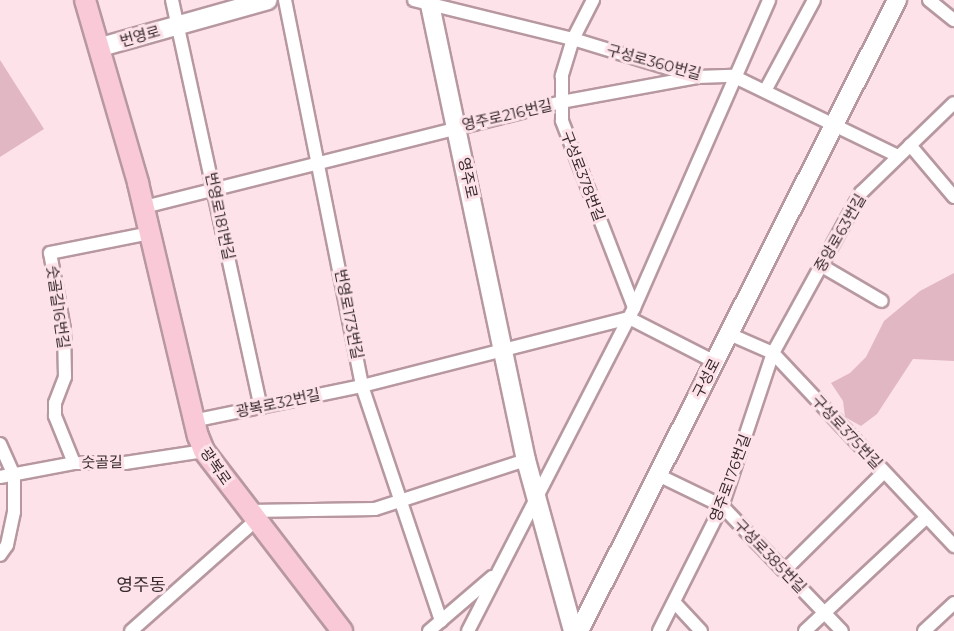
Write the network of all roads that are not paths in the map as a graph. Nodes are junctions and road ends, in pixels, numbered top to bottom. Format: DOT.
graph roads {
  1 [pos="85,0"];
  2 [pos="172,0"];
  3 [pos="268,0"];
  4 [pos="285,0"];
  5 [pos="593,0"];
  6 [pos="769,0"];
  7 [pos="814,0"];
  8 [pos="897,0"];
  9 [pos="929,0"];
  10 [pos="424,1"];
  11 [pos="954,20"];
  12 [pos="178,26"];
  13 [pos="573,39"];
  14 [pos="101,47"];
  15 [pos="733,76"];
  16 [pos="698,77"];
  17 [pos="765,91"];
  18 [pos="561,102"];
  19 [pos="954,103"];
  20 [pos="834,125"];
  21 [pos="458,127"];
  22 [pos="910,145"];
  23 [pos="898,156"];
  24 [pos="319,162"];
  25 [pos="215,189"];
  26 [pos="954,197"];
  27 [pos="144,207"];
  28 [pos="150,233"];
  29 [pos="822,266"];
  30 [pos="882,301"];
  31 [pos="631,313"];
  32 [pos="729,334"];
  33 [pos="504,352"];
  34 [pos="773,353"];
  35 [pos="715,362"];
  36 [pos="362,386"];
  37 [pos="261,407"];
  38 [pos="194,421"];
  39 [pos="0,444"];
  40 [pos="204,451"];
  41 [pos="526,460"];
  42 [pos="74,463"];
  43 [pos="884,472"];
  44 [pos="14,475"];
  45 [pos="658,475"];
  46 [pos="0,477"];
  47 [pos="537,501"];
  48 [pos="401,502"];
  49 [pos="722,506"];
  50 [pos="252,516"];
  51 [pos="927,517"];
  52 [pos="954,546"];
  53 [pos="0,555"];
  54 [pos="784,570"];
  55 [pos="496,574"];
  56 [pos="675,603"];
  57 [pos="954,603"];
  58 [pos="825,612"];
  59 [pos="441,621"];
  60 [pos="131,631"];
  61 [pos="342,631"];
  62 [pos="429,631"];
  63 [pos="468,631"];
  64 [pos="573,631"];
  65 [pos="579,631"];
  66 [pos="659,631"];
  67 [pos="701,631"];
  68 [pos="805,631"];
  69 [pos="842,631"];
  70 [pos="924,631"];
  1 -- 14 [label="main road, 광복로"];
  2 -- 12 [label="street, 번영로"];
  3 -- 12 [label="street, 번영로"];
  4 -- 24 [label="street, 번영로173번길"];
  5 -- 13 [label="street, 구성로378번길"];
  6 -- 15 [label="street"];
  7 -- 17 [label="street"];
  8 -- 20 [label="street, 구성로"];
  9 -- 11 [label="street"];
  10 -- 13 [label="street, 구성로360번길"];
  10 -- 21 [label="street, 영주로"];
  12 -- 14 [label="street, 번영로"];
  12 -- 25 [label="street, 번영로181번길"];
  13 -- 16 [label="street, 구성로360번길"];
  13 -- 18 [label="street, 구성로378번길"];
  14 -- 27 [label="main road, 광복로"];
  15 -- 16 [label="street, 구성로360번길"];
  15 -- 17 [label="street, 구성로360번길"];
  15 -- 31 [label="street"];
  16 -- 18 [label="street, 영주로216번길"];
  17 -- 20 [label="street, 구성로360번길"];
  18 -- 21 [label="street, 영주로216번길"];
  18 -- 31 [label="street, 구성로378번길"];
  19 -- 22 [label="street, 중앙로63번길"];
  20 -- 23 [label="street"];
  20 -- 32 [label="street, 구성로"];
  21 -- 24 [label="street, 영주로216번길"];
  21 -- 33 [label="street, 영주로"];
  22 -- 23 [label="street, 중앙로63번길"];
  22 -- 26 [label="street"];
  23 -- 29 [label="street, 중앙로63번길"];
  24 -- 25 [label="street, 영주로216번길"];
  24 -- 36 [label="street, 번영로173번길"];
  25 -- 27 [label="street, 영주로216번길"];
  25 -- 37 [label="street, 번영로181번길"];
  27 -- 28 [label="main road, 광복로"];
  28 -- 38 [label="main road, 광복로"];
  28 -- 42 [label="street, 숫골길16번길"];
  29 -- 30 [label="street"];
  29 -- 34 [label="street, 중앙로63번길"];
  31 -- 33 [label="street"];
  31 -- 35 [label="street"];
  31 -- 47 [label="street"];
  32 -- 34 [label="street, 구성로375번길"];
  32 -- 35 [label="street, 구성로"];
  33 -- 36 [label="street, 광복로32번길"];
  33 -- 41 [label="street, 영주로"];
  34 -- 43 [label="street, 구성로375번길"];
  34 -- 49 [label="street, 영주로176번길"];
  35 -- 45 [label="street, 구성로"];
  36 -- 37 [label="street, 광복로32번길"];
  36 -- 48 [label="street, 번영로173번길"];
  37 -- 38 [label="street, 광복로32번길"];
  38 -- 40 [label="main road, 광복로"];
  39 -- 44 [label="street"];
  40 -- 42 [label="street, 숫골길"];
  40 -- 50 [label="main road, 광복로"];
  41 -- 47 [label="street, 영주로"];
  41 -- 48 [label="street"];
  42 -- 44 [label="street, 숫골길"];
  43 -- 51 [label="street, 구성로375번길"];
  43 -- 54 [label="street"];
  44 -- 46 [label="street, 숫골길"];
  44 -- 53 [label="street"];
  45 -- 49 [label="street, 구성로385번길"];
  45 -- 65 [label="street, 구성로"];
  47 -- 55 [label="street"];
  47 -- 64 [label="street, 영주로"];
  48 -- 50 [label="street"];
  48 -- 59 [label="street, 번영로173번길"];
  49 -- 54 [label="street, 구성로385번길"];
  49 -- 56 [label="street, 영주로176번길"];
  50 -- 60 [label="street"];
  50 -- 61 [label="main road, 광복로"];
  51 -- 52 [label="street, 구성로375번길"];
  51 -- 58 [label="street"];
  54 -- 58 [label="street, 구성로385번길"];
  55 -- 59 [label="street"];
  55 -- 63 [label="street"];
  56 -- 66 [label="street, 영주로176번길"];
  56 -- 67 [label="street"];
  57 -- 70 [label="street"];
  58 -- 68 [label="street"];
  58 -- 69 [label="street, 구성로385번길"];
  59 -- 62 [label="street"];
}
